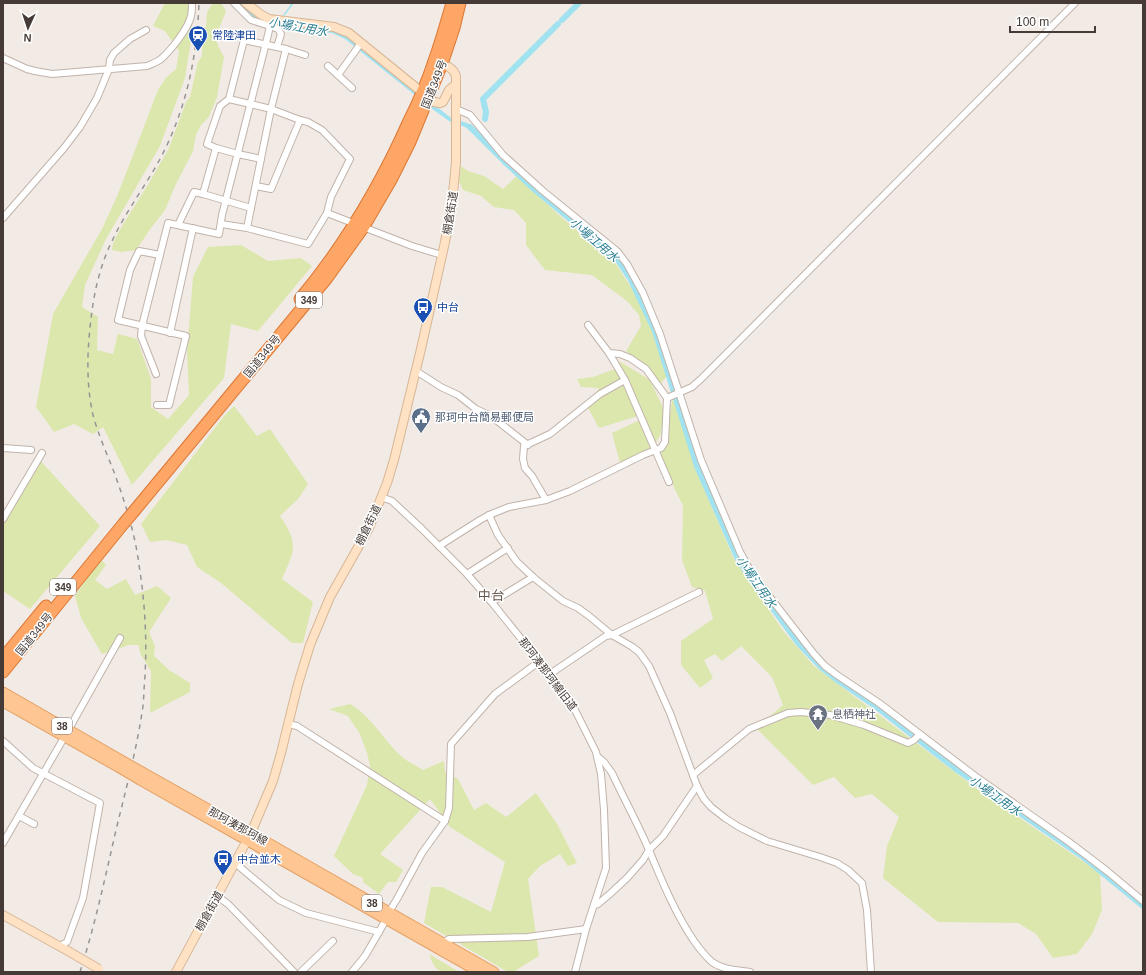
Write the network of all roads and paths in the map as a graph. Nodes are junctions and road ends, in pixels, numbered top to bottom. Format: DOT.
graph roads {
  1 [pos="192,3"];
  2 [pos="234,3"];
  3 [pos="246,3"];
  4 [pos="452,3"];
  5 [pos="460,3"];
  6 [pos="1075,3"];
  7 [pos="270,26"];
  8 [pos="146,30"];
  9 [pos="266,44"];
  10 [pos="359,46"];
  11 [pos="277,48"];
  12 [pos="286,49"];
  13 [pos="305,55"];
  14 [pos="3,58"];
  15 [pos="438,63"];
  16 [pos="328,66"];
  17 [pos="109,70"];
  18 [pos="338,75"];
  19 [pos="456,84"];
  20 [pos="352,88"];
  21 [pos="418,89"];
  22 [pos="228,99"];
  23 [pos="434,102"];
  24 [pos="251,104"];
  25 [pos="271,109"];
  26 [pos="456,109"];
  27 [pos="300,120"];
  28 [pos="216,148"];
  29 [pos="238,154"];
  30 [pos="261,159"];
  31 [pos="256,186"];
  32 [pos="203,194"];
  33 [pos="226,201"];
  34 [pos="252,208"];
  35 [pos="327,213"];
  36 [pos="3,218"];
  37 [pos="221,224"];
  38 [pos="178,225"];
  39 [pos="358,226"];
  40 [pos="193,228"];
  41 [pos="248,228"];
  42 [pos="160,255"];
  43 [pos="442,255"];
  44 [pos="588,325"];
  45 [pos="142,326"];
  46 [pos="170,333"];
  47 [pos="609,353"];
  48 [pos="416,371"];
  49 [pos="156,374"];
  50 [pos="625,380"];
  51 [pos="674,395"];
  52 [pos="157,405"];
  53 [pos="528,445"];
  54 [pos="3,448"];
  55 [pos="31,450"];
  56 [pos="655,450"];
  57 [pos="42,453"];
  58 [pos="669,482"];
  59 [pos="381,497"];
  60 [pos="546,500"];
  61 [pos="489,515"];
  62 [pos="3,520"];
  63 [pos="123,520"];
  64 [pos="439,546"];
  65 [pos="508,548"];
  66 [pos="467,574"];
  67 [pos="533,577"];
  68 [pos="700,592"];
  69 [pos="492,602"];
  70 [pos="612,635"];
  71 [pos="120,638"];
  72 [pos="3,658"];
  73 [pos="540,661"];
  74 [pos="3,672"];
  75 [pos="550,674"];
  76 [pos="3,692"];
  77 [pos="3,702"];
  78 [pos="288,724"];
  79 [pos="67,733"];
  80 [pos="917,737"];
  81 [pos="3,741"];
  82 [pos="598,757"];
  83 [pos="44,774"];
  84 [pos="693,775"];
  85 [pos="697,786"];
  86 [pos="19,816"];
  87 [pos="445,821"];
  88 [pos="34,824"];
  89 [pos="249,837"];
  90 [pos="3,843"];
  91 [pos="649,850"];
  92 [pos="235,864"];
  93 [pos="218,896"];
  94 [pos="1143,901"];
  95 [pos="594,905"];
  96 [pos="3,915"];
  97 [pos="388,916"];
  98 [pos="586,930"];
  99 [pos="379,932"];
  100 [pos="333,941"];
  101 [pos="443,943"];
  102 [pos="60,946"];
  103 [pos="102,970"];
  104 [pos="729,971"];
  105 [pos="176,972"];
  106 [pos="294,972"];
  107 [pos="301,972"];
  108 [pos="352,972"];
  109 [pos="479,972"];
  110 [pos="494,972"];
  111 [pos="575,972"];
  112 [pos="750,972"];
  113 [pos="871,972"];
  1 -- 17 [label="street"];
  2 -- 7 [label="street"];
  3 -- 10 [label="street"];
  4 -- 15 [label="highway, 国道349号 / 349"];
  5 -- 15 [label="highway, 国道349号 / 349"];
  6 -- 51 [label="street"];
  7 -- 9 [label="street"];
  7 -- 11 [label="street"];
  8 -- 17 [label="street"];
  9 -- 11 [label="street"];
  9 -- 22 [label="street"];
  9 -- 24 [label="street"];
  10 -- 18 [label="street"];
  10 -- 21 [label="street"];
  11 -- 12 [label="street"];
  12 -- 13 [label="street"];
  12 -- 25 [label="street"];
  14 -- 17 [label="street"];
  15 -- 19 [label="street, 棚倉街道"];
  15 -- 39 [label="highway, 国道349号 / 349"];
  16 -- 18 [label="street"];
  17 -- 36 [label="street"];
  18 -- 20 [label="street"];
  19 -- 23 [label="street"];
  19 -- 26 [label="street, 棚倉街道"];
  22 -- 24 [label="street"];
  22 -- 28 [label="street"];
  24 -- 25 [label="street"];
  24 -- 29 [label="street"];
  25 -- 27 [label="street"];
  25 -- 30 [label="street"];
  26 -- 43 [label="street, 棚倉街道"];
  26 -- 51 [label="street"];
  27 -- 31 [label="street"];
  27 -- 35 [label="street"];
  28 -- 29 [label="street"];
  28 -- 32 [label="street"];
  29 -- 30 [label="street"];
  29 -- 33 [label="street"];
  30 -- 31 [label="street"];
  31 -- 34 [label="street"];
  32 -- 33 [label="street"];
  32 -- 38 [label="street"];
  33 -- 34 [label="street"];
  33 -- 37 [label="street"];
  34 -- 41 [label="street"];
  35 -- 39 [label="street"];
  35 -- 41 [label="street"];
  37 -- 40 [label="street"];
  37 -- 41 [label="street"];
  38 -- 40 [label="street"];
  38 -- 42 [label="street"];
  39 -- 43 [label="street"];
  39 -- 63 [label="highway, 国道349号 / 349"];
  40 -- 46 [label="street"];
  42 -- 45 [label="street"];
  42 -- 45 [label="street"];
  43 -- 48 [label="street, 棚倉街道"];
  44 -- 47 [label="street"];
  45 -- 46 [label="street"];
  45 -- 49 [label="street"];
  46 -- 52 [label="street"];
  47 -- 50 [label="street"];
  47 -- 51 [label="street"];
  48 -- 53 [label="street"];
  48 -- 59 [label="street, 棚倉街道"];
  50 -- 53 [label="street"];
  50 -- 56 [label="street"];
  51 -- 56 [label="street"];
  51 -- 80 [label="street"];
  53 -- 60 [label="street"];
  54 -- 55 [label="street"];
  56 -- 58 [label="street"];
  56 -- 60 [label="street"];
  57 -- 62 [label="street"];
  59 -- 64 [label="street, 那珂湊那珂線旧道"];
  59 -- 78 [label="street, 棚倉街道"];
  60 -- 61 [label="street"];
  61 -- 64 [label="street"];
  61 -- 65 [label="street"];
  63 -- 72 [label="highway, 国道349号 / 349"];
  63 -- 74 [label="highway, 国道349号 / 349"];
  64 -- 66 [label="street, 那珂湊那珂線旧道"];
  65 -- 66 [label="street"];
  65 -- 67 [label="street"];
  66 -- 69 [label="street, 那珂湊那珂線旧道"];
  67 -- 69 [label="street"];
  67 -- 70 [label="street"];
  68 -- 70 [label="street"];
  69 -- 73 [label="street, 那珂湊那珂線旧道"];
  70 -- 75 [label="street"];
  70 -- 84 [label="street"];
  71 -- 79 [label="street"];
  73 -- 75 [label="street, 那珂湊那珂線旧道"];
  73 -- 87 [label="street"];
  75 -- 82 [label="street, 那珂湊那珂線旧道"];
  76 -- 79 [label="main road, 那珂湊那珂線 / 38"];
  77 -- 79 [label="main road, 那珂湊那珂線 / 38"];
  78 -- 87 [label="street"];
  78 -- 89 [label="street, 棚倉街道"];
  79 -- 83 [label="street"];
  79 -- 89 [label="main road, 那珂湊那珂線 / 38, bridge"];
  80 -- 84 [label="street"];
  80 -- 94 [label="street"];
  81 -- 83 [label="street"];
  82 -- 91 [label="street"];
  82 -- 95 [label="street, 那珂湊那珂線旧道"];
  83 -- 86 [label="street"];
  83 -- 102 [label="street"];
  84 -- 85 [label="street"];
  85 -- 91 [label="street"];
  85 -- 113 [label="street"];
  86 -- 88 [label="street"];
  86 -- 90 [label="street"];
  87 -- 97 [label="street"];
  89 -- 92 [label="street, 棚倉街道"];
  89 -- 97 [label="main road, 那珂湊那珂線 / 38"];
  91 -- 95 [label="street"];
  91 -- 104 [label="street"];
  92 -- 93 [label="street, 棚倉街道"];
  92 -- 99 [label="street"];
  93 -- 105 [label="street, 棚倉街道"];
  93 -- 106 [label="street"];
  95 -- 98 [label="street, 那珂湊那珂線旧道"];
  96 -- 102 [label="street"];
  97 -- 99 [label="street"];
  97 -- 101 [label="main road, 那珂湊那珂線 / 38"];
  97 -- 109 [label="main road, 那珂湊那珂線 / 38"];
  98 -- 101 [label="street"];
  98 -- 111 [label="street, 那珂湊那珂線旧道"];
  99 -- 108 [label="street"];
  100 -- 107 [label="street"];
  101 -- 110 [label="main road, 那珂湊那珂線 / 38"];
  102 -- 103 [label="street, bridge"];
  104 -- 112 [label="street"];
}
